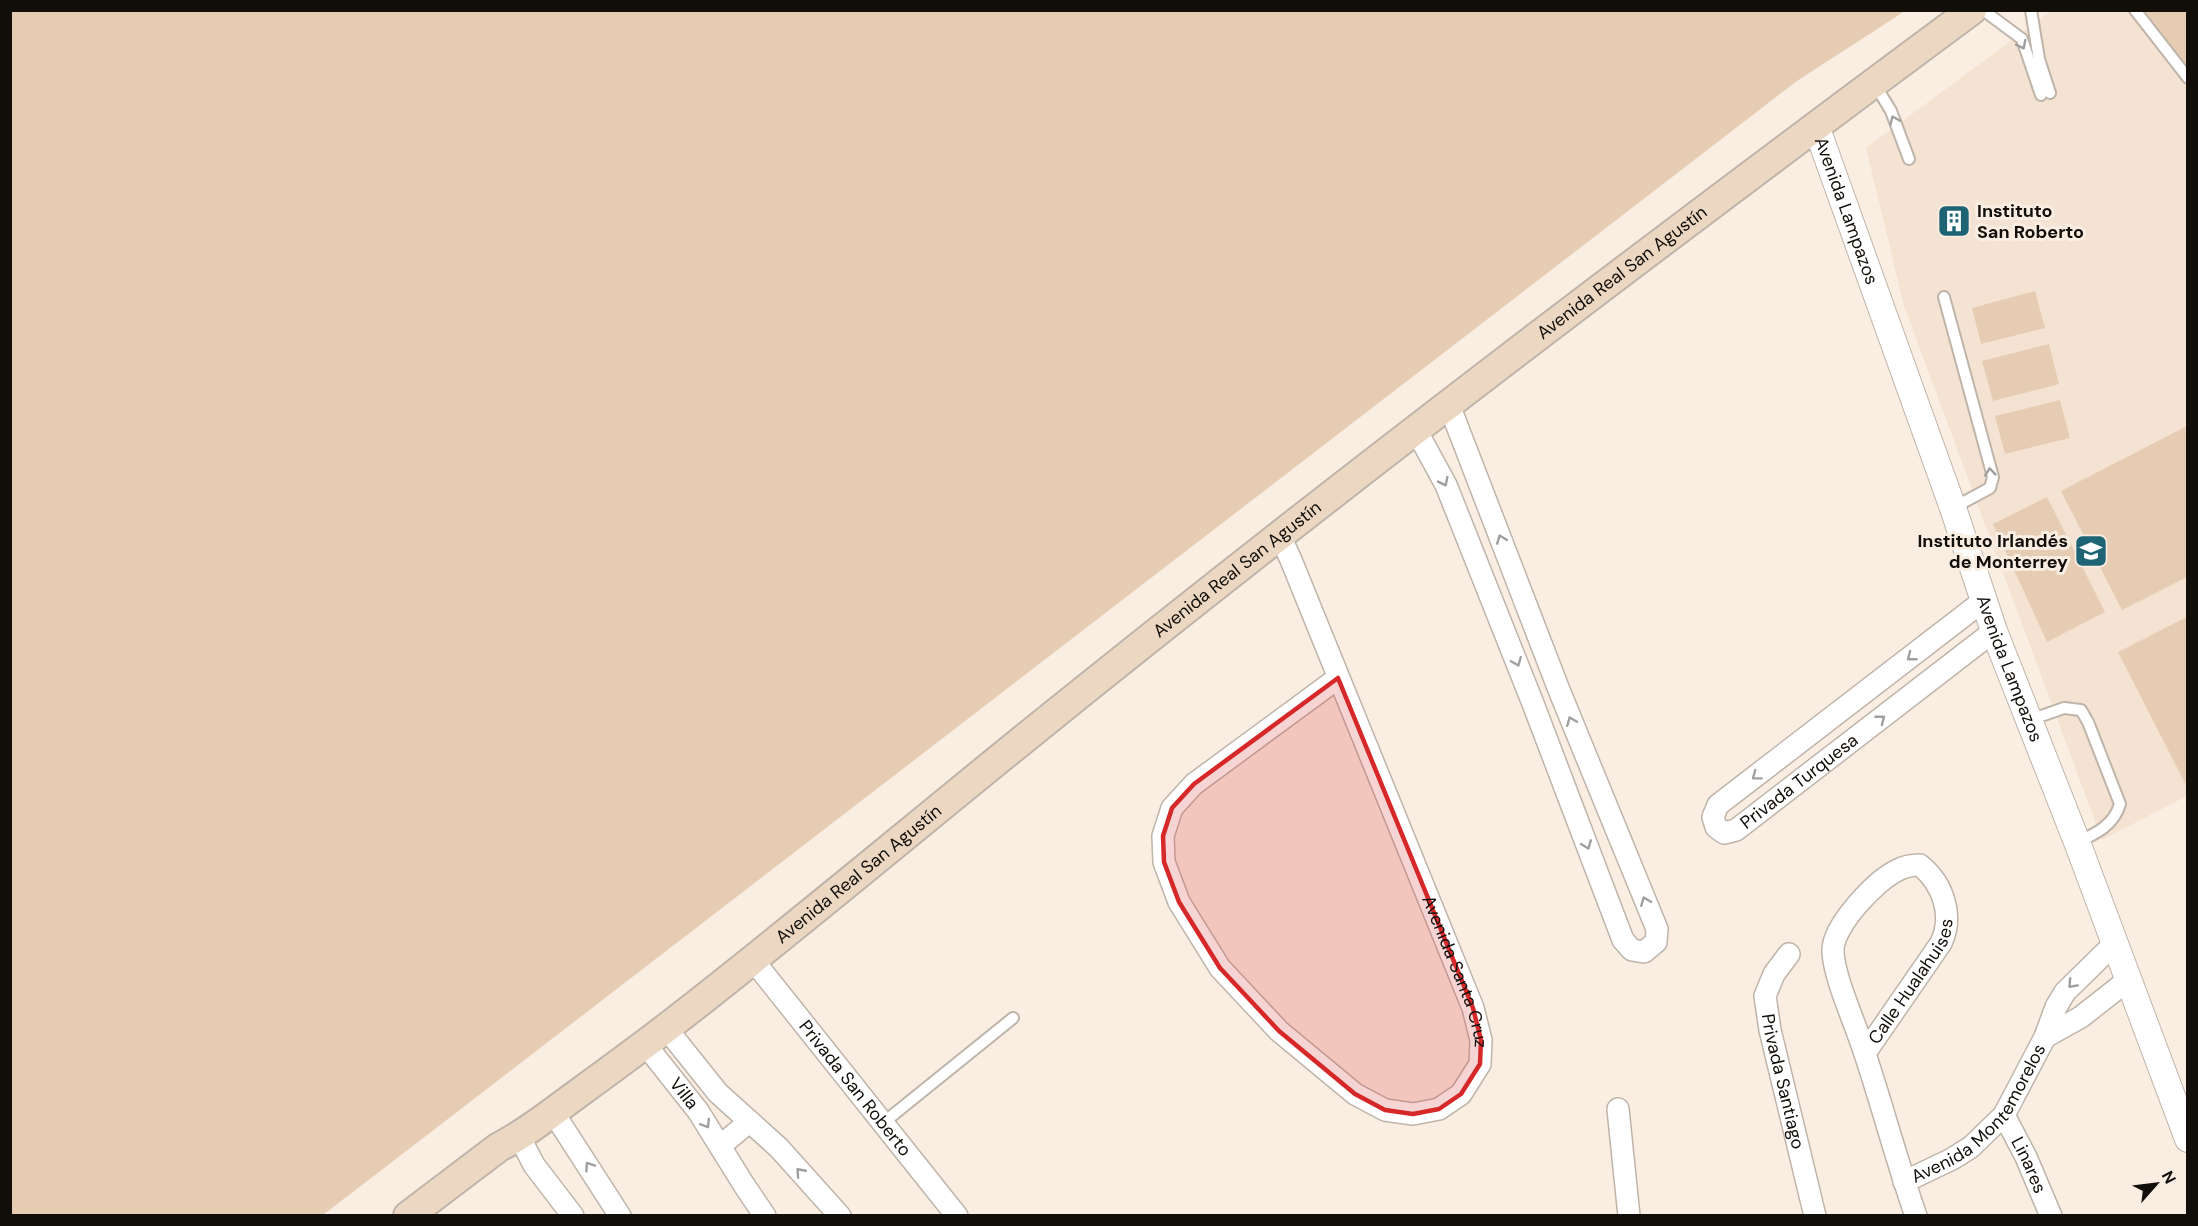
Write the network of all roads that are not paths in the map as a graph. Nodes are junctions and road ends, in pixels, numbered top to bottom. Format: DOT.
graph roads {
  1 [pos="1972,10"];
  2 [pos="1983,10"];
  3 [pos="2031,10"];
  4 [pos="2135,10"];
  5 [pos="2187,78"];
  6 [pos="1874,83"];
  7 [pos="1816,126"];
  8 [pos="1909,159"];
  9 [pos="1944,297"];
  10 [pos="1449,405"];
  11 [pos="1416,430"];
  12 [pos="1953,508"];
  13 [pos="1280,536"];
  14 [pos="1983,601"];
  15 [pos="1994,631"];
  16 [pos="1338,678"];
  17 [pos="1558,690"];
  18 [pos="1532,701"];
  19 [pos="1832,718"];
  20 [pos="2029,720"];
  21 [pos="1849,743"];
  22 [pos="2077,842"];
  23 [pos="2114,944"];
  24 [pos="1789,954"];
  25 [pos="753,960"];
  26 [pos="2128,980"];
  27 [pos="1013,1018"];
  28 [pos="655,1036"];
  29 [pos="2045,1037"];
  30 [pos="1865,1053"];
  31 [pos="696,1067"];
  32 [pos="677,1082"];
  33 [pos="1618,1109"];
  34 [pos="554,1112"];
  35 [pos="2004,1115"];
  36 [pos="749,1122"];
  37 [pos="883,1123"];
  38 [pos="2187,1136"];
  39 [pos="515,1139"];
  40 [pos="720,1146"];
  41 [pos="1904,1182"];
  42 [pos="408,1215"];
  43 [pos="424,1215"];
  44 [pos="573,1215"];
  45 [pos="620,1215"];
  46 [pos="765,1215"];
  47 [pos="840,1215"];
  48 [pos="957,1215"];
  49 [pos="1629,1215"];
  50 [pos="1815,1215"];
  51 [pos="1916,1215"];
  52 [pos="2051,1215"];
  1 -- 6 [label="main road, Avenida Real San Agustín"];
  2 -- 3 [label="lane, one-way"];
  4 -- 5 [label="lane"];
  6 -- 7 [label="main road, Avenida Real San Agustín"];
  8 -- 6 [label="lane, one-way"];
  7 -- 10 [label="main road, Avenida Real San Agustín"];
  7 -- 12 [label="street, Avenida Lampazos"];
  12 -- 9 [label="lane, one-way"];
  10 -- 11 [label="main road, Avenida Real San Agustín"];
  17 -- 10 [label="street, one-way"];
  11 -- 13 [label="main road, Avenida Real San Agustín"];
  11 -- 18 [label="street, one-way"];
  12 -- 14 [label="street, Avenida Lampazos"];
  13 -- 16 [label="street, Avenida Santa Cruz"];
  13 -- 25 [label="main road, Avenida Real San Agustín"];
  14 -- 15 [label="street, Avenida Lampazos"];
  14 -- 19 [label="street, Privada Turquesa, one-way"];
  15 -- 20 [label="street, Avenida Lampazos"];
  21 -- 15 [label="street, Privada Turquesa, one-way"];
  16 -- 16 [label="street, Avenida Santa Cruz"];
  17 -- 18 [label="street"];
  18 -- 17 [label="street, one-way"];
  19 -- 21 [label="street"];
  19 -- 21 [label="street, Privada Turquesa, one-way"];
  20 -- 22 [label="street, Avenida Lampazos"];
  20 -- 22 [label="lane"];
  22 -- 23 [label="street, Avenida Lampazos"];
  23 -- 26 [label="street, Avenida Lampazos"];
  23 -- 29 [label="street, Avenida Montemorelos, one-way"];
  24 -- 50 [label="street, Privada Santiago"];
  25 -- 28 [label="main road, Avenida Real San Agustín"];
  25 -- 37 [label="street, Privada San Roberto"];
  26 -- 29 [label="street, Avenida Montemorelos"];
  26 -- 38 [label="street, Avenida Lampazos"];
  27 -- 37 [label="lane"];
  28 -- 31 [label="street, Villa"];
  28 -- 32 [label="street, Villa"];
  28 -- 34 [label="main road, Avenida Real San Agustín"];
  29 -- 35 [label="street, Avenida Montemorelos"];
  30 -- 30 [label="street, Calle Hualahuises"];
  30 -- 41 [label="street, Calle Hualahuises"];
  31 -- 32 [label="street"];
  31 -- 36 [label="street, Villa"];
  32 -- 40 [label="street, Villa, one-way"];
  33 -- 49 [label="street"];
  34 -- 39 [label="main road, Avenida Real San Agustín"];
  45 -- 34 [label="street, one-way"];
  35 -- 41 [label="street, Avenida Montemorelos"];
  35 -- 52 [label="street, Linares"];
  36 -- 40 [label="street"];
  47 -- 36 [label="street, Villa, one-way"];
  37 -- 48 [label="street, Privada San Roberto"];
  39 -- 42 [label="main road, Avenida Real San Agustín"];
  39 -- 43 [label="main road, Avenida Real San Agustín"];
  39 -- 44 [label="street"];
  40 -- 46 [label="street, Villa"];
  41 -- 51 [label="street, Calle Hualahuises"];
}
